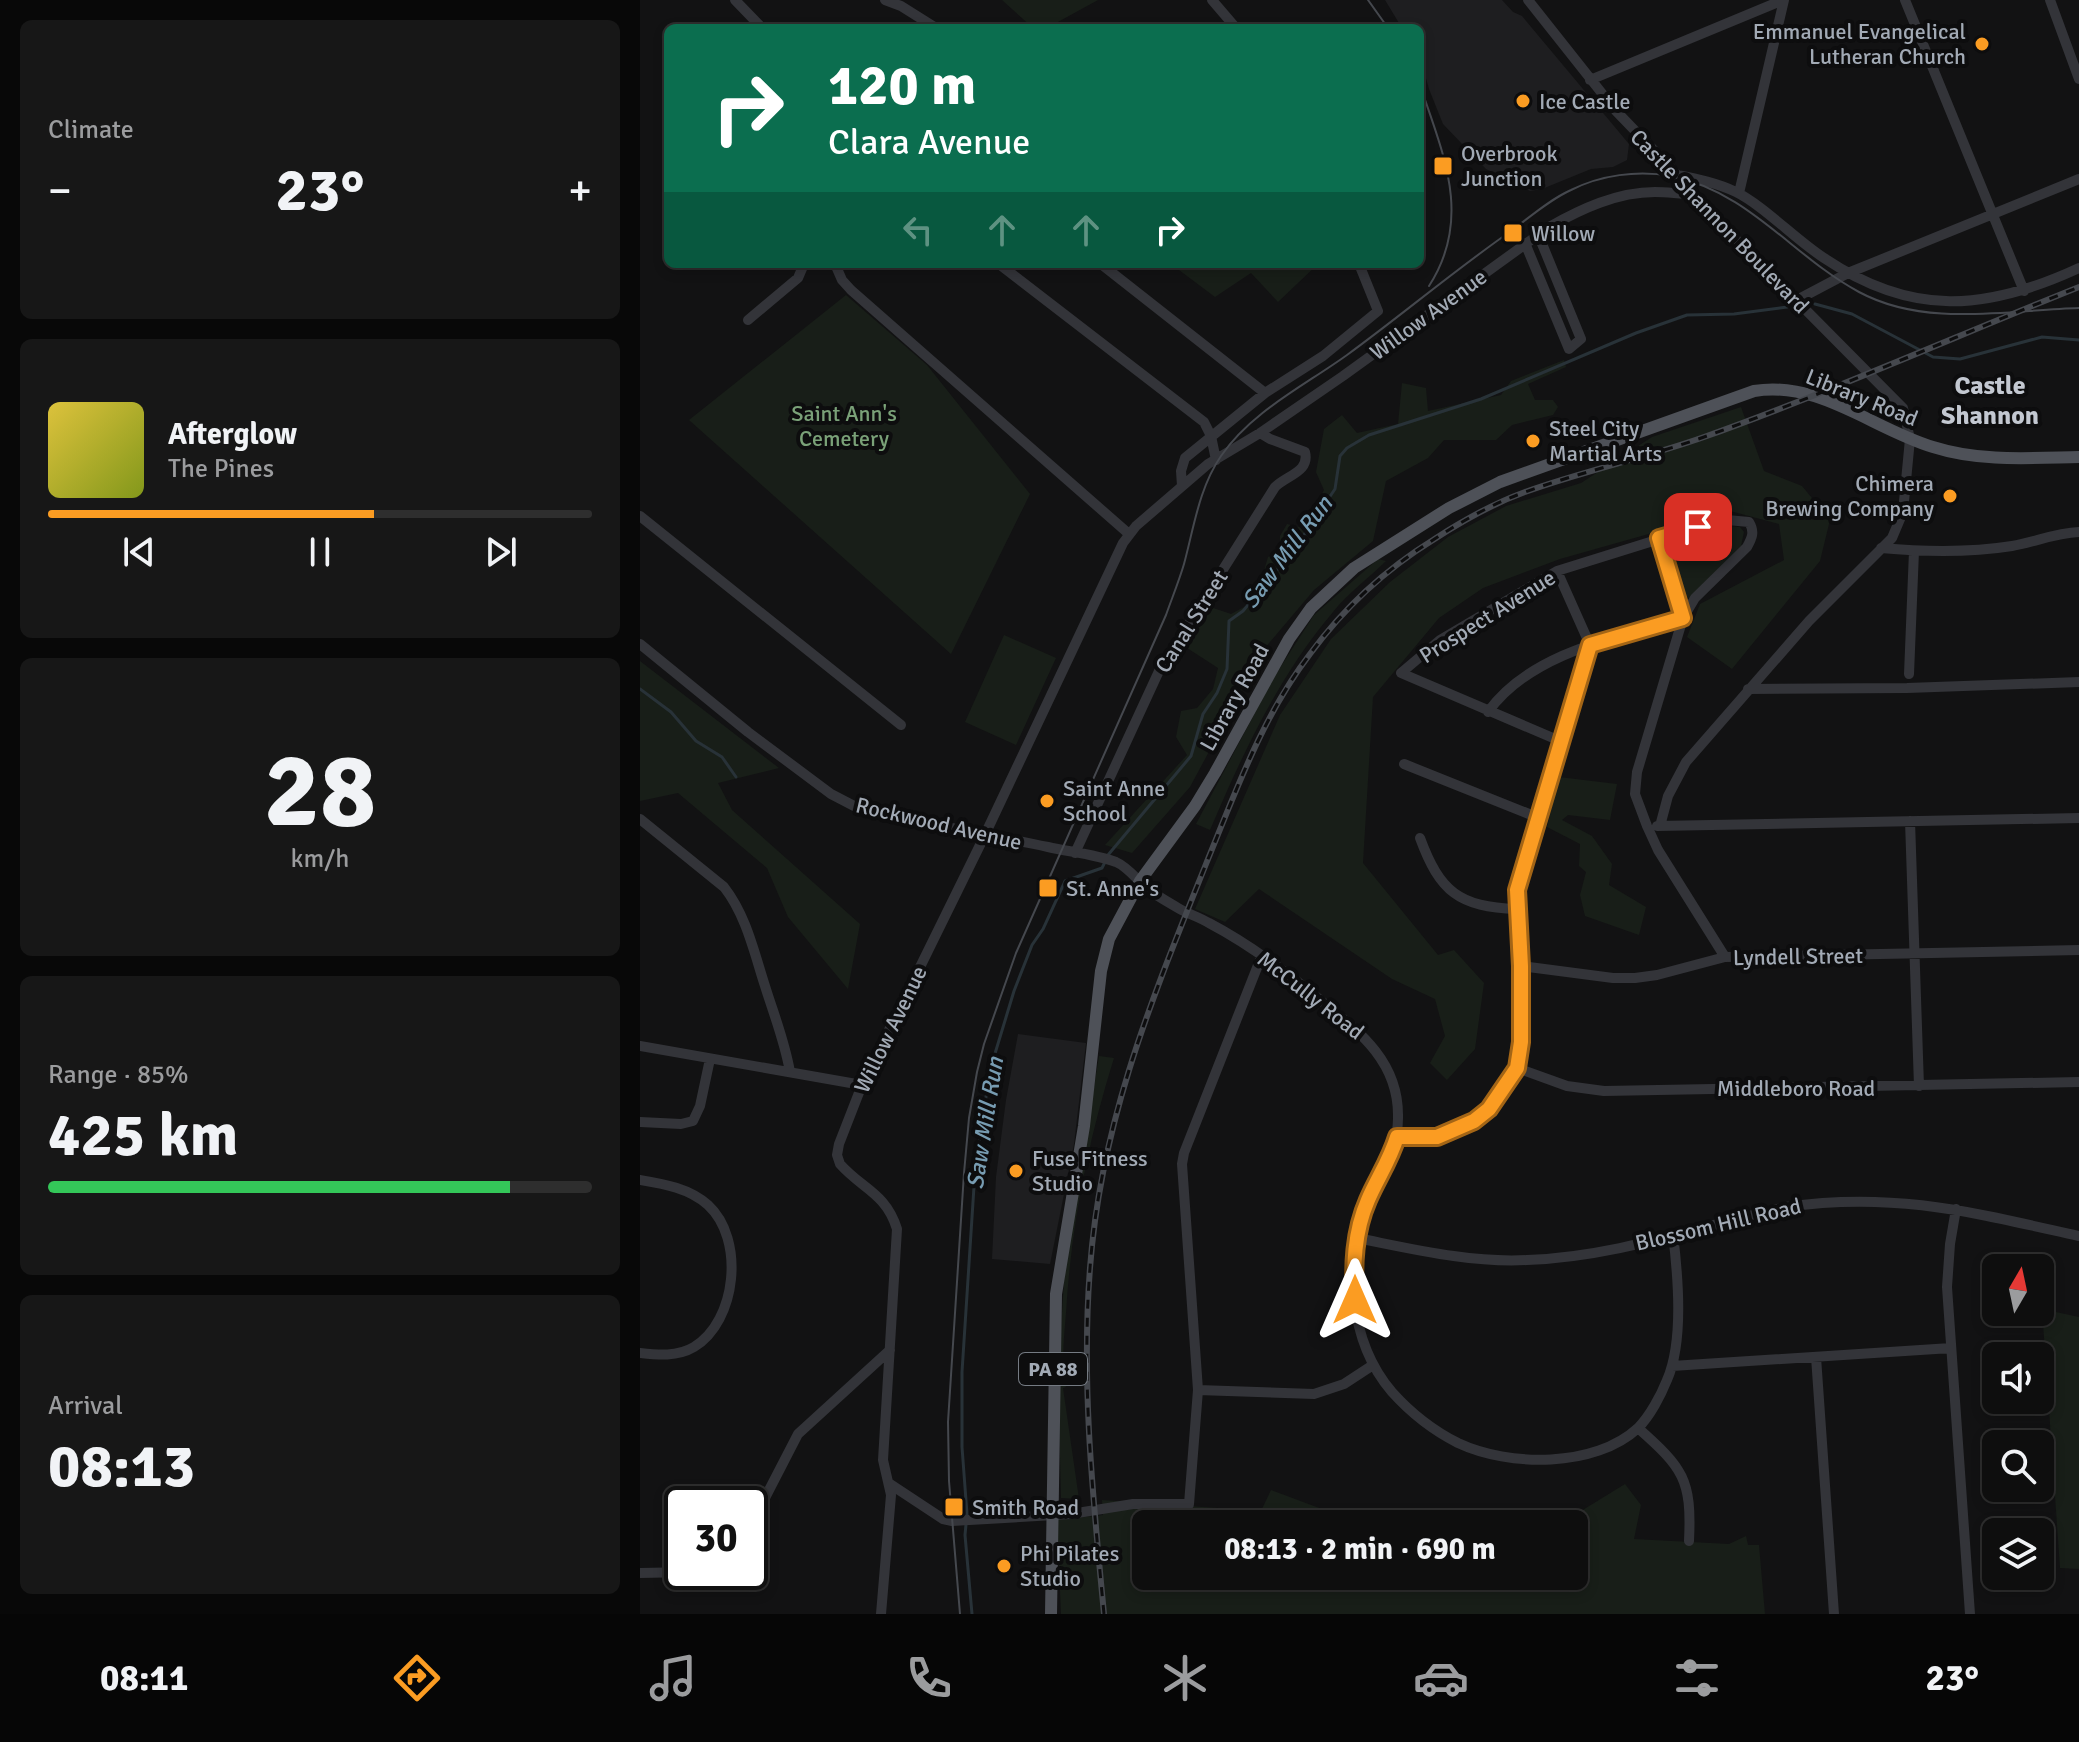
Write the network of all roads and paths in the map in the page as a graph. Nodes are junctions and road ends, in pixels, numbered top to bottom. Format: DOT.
graph roads {
  1 [pos="885,0"];
  2 [pos="1212,0"];
  3 [pos="1528,0"];
  4 [pos="1784,0"];
  5 [pos="1905,0"];
  6 [pos="2050,0"];
  7 [pos="742,2"];
  8 [pos="756,24"];
  9 [pos="930,24"];
  10 [pos="1233,24"];
  11 [pos="2079,79"];
  12 [pos="1590,80"];
  13 [pos="1677,175"];
  14 [pos="2079,179"];
  15 [pos="1739,193"];
  16 [pos="1693,194"];
  17 [pos="1993,214"];
  18 [pos="1538,234"];
  19 [pos="1525,243"];
  20 [pos="802,268"];
  21 [pos="837,268"];
  22 [pos="1004,268"];
  23 [pos="1106,268"];
  24 [pos="1361,268"];
  25 [pos="2079,268"];
  26 [pos="1848,273"];
  27 [pos="2024,291"];
  28 [pos="1795,301"];
  29 [pos="748,320"];
  30 [pos="1265,393"];
  31 [pos="1260,433"];
  32 [pos="1211,436"];
  33 [pos="1910,439"];
  34 [pos="2079,457"];
  35 [pos="1216,460"];
  36 [pos="1182,486"];
  37 [pos="640,516"];
  38 [pos="2079,532"];
  39 [pos="1129,534"];
  40 [pos="1659,538"];
  41 [pos="1881,548"];
  42 [pos="1914,551"];
  43 [pos="1557,571"];
  44 [pos="1683,618"];
  45 [pos="640,644"];
  46 [pos="1590,645"];
  47 [pos="1909,674"];
  48 [pos="2079,682"];
  49 [pos="1748,689"];
  50 [pos="1488,712"];
  51 [pos="901,725"];
  52 [pos="1560,741"];
  53 [pos="1404,764"];
  54 [pos="1539,818"];
  55 [pos="2079,818"];
  56 [pos="640,819"];
  57 [pos="1910,821"];
  58 [pos="1647,826"];
  59 [pos="1660,826"];
  60 [pos="986,834"];
  61 [pos="1420,838"];
  62 [pos="1075,853"];
  63 [pos="1140,881"];
  64 [pos="1517,909"];
  65 [pos="2079,950"];
  66 [pos="1915,953"];
  67 [pos="1262,955"];
  68 [pos="1725,957"];
  69 [pos="1521,966"];
  70 [pos="640,1046"];
  71 [pos="710,1059"];
  72 [pos="1517,1068"];
  73 [pos="790,1072"];
  74 [pos="2079,1082"];
  75 [pos="862,1085"];
  76 [pos="1919,1086"];
  77 [pos="640,1122"];
  78 [pos="1397,1137"];
  79 [pos="640,1180"];
  80 [pos="1956,1209"];
  81 [pos="1673,1234"];
  82 [pos="2079,1236"];
  83 [pos="1357,1238"];
  84 [pos="1951,1348"];
  85 [pos="890,1350"];
  86 [pos="640,1353"];
  87 [pos="1816,1357"];
  88 [pos="1373,1365"];
  89 [pos="1672,1366"];
  90 [pos="1198,1390"];
  91 [pos="1638,1428"];
  92 [pos="890,1484"];
  93 [pos="768,1492"];
  94 [pos="1051,1514"];
  95 [pos="1689,1541"];
  96 [pos="640,1573"];
  97 [pos="664,1573"];
  98 [pos="881,1614"];
  99 [pos="1051,1614"];
  100 [pos="1834,1614"];
  101 [pos="1970,1614"];
  1 -- 9 [label="street"];
  2 -- 10 [label="street"];
  3 -- 12 [label="street, Castle Shannon Boulevard"];
  4 -- 12 [label="street"];
  4 -- 15 [label="street"];
  5 -- 17 [label="street"];
  6 -- 11 [label="street"];
  7 -- 8 [label="street"];
  12 -- 13 [label="street, Castle Shannon Boulevard"];
  13 -- 15 [label="street"];
  13 -- 16 [label="street, Castle Shannon Boulevard"];
  14 -- 17 [label="street"];
  15 -- 26 [label="street"];
  16 -- 18 [label="street, Willow Avenue"];
  16 -- 28 [label="street, Castle Shannon Boulevard"];
  17 -- 26 [label="street"];
  17 -- 27 [label="street"];
  18 -- 19 [label="street, Willow Avenue"];
  18 -- 19 [label="street"];
  19 -- 31 [label="street, Willow Avenue"];
  20 -- 29 [label="street"];
  21 -- 39 [label="street"];
  22 -- 32 [label="street"];
  23 -- 30 [label="street"];
  24 -- 30 [label="street, Willow Avenue"];
  25 -- 27 [label="street"];
  26 -- 27 [label="street"];
  26 -- 28 [label="street"];
  28 -- 33 [label="street, Castle Shannon Boulevard"];
  30 -- 32 [label="street, Willow Avenue"];
  31 -- 35 [label="street, Willow Avenue"];
  31 -- 62 [label="street, Canal Street"];
  32 -- 35 [label="street"];
  32 -- 36 [label="street, Willow Avenue"];
  33 -- 34 [label="main road, Library Road / PA 88"];
  33 -- 41 [label="street"];
  33 -- 63 [label="main road, Library Road / PA 88"];
  35 -- 36 [label="street, Willow Avenue"];
  36 -- 39 [label="street, Willow Avenue"];
  37 -- 51 [label="street"];
  38 -- 42 [label="street"];
  39 -- 60 [label="street, Willow Avenue"];
  40 -- 43 [label="street, Prospect Avenue"];
  40 -- 44 [label="street"];
  40 -- 44 [label="street, Prospect Avenue"];
  41 -- 42 [label="street"];
  41 -- 49 [label="street"];
  42 -- 47 [label="street"];
  43 -- 46 [label="street"];
  43 -- 50 [label="street, Prospect Avenue"];
  44 -- 46 [label="street"];
  44 -- 58 [label="street, Prospect Avenue"];
  45 -- 60 [label="street, Rockwood Avenue"];
  46 -- 50 [label="street"];
  46 -- 52 [label="street"];
  48 -- 49 [label="street"];
  49 -- 59 [label="street"];
  50 -- 52 [label="street"];
  52 -- 54 [label="street"];
  53 -- 54 [label="street"];
  54 -- 64 [label="street"];
  55 -- 57 [label="street"];
  56 -- 73 [label="street"];
  57 -- 59 [label="street"];
  57 -- 66 [label="street"];
  58 -- 59 [label="street"];
  58 -- 68 [label="street, Prospect Avenue"];
  60 -- 62 [label="street, Rockwood Avenue"];
  60 -- 75 [label="street, Willow Avenue"];
  61 -- 64 [label="street"];
  62 -- 63 [label="street, Rockwood Avenue"];
  63 -- 67 [label="street, McCully Road"];
  63 -- 94 [label="main road, Library Road / PA 88"];
  64 -- 69 [label="street"];
  65 -- 66 [label="street, Lyndell Street"];
  66 -- 68 [label="street, Lyndell Street"];
  66 -- 76 [label="street"];
  67 -- 78 [label="street, McCully Road"];
  67 -- 90 [label="street"];
  68 -- 69 [label="street, Lyndell Street"];
  69 -- 72 [label="street"];
  70 -- 71 [label="street"];
  71 -- 73 [label="street"];
  71 -- 77 [label="street"];
  72 -- 76 [label="street, Middleboro Road"];
  72 -- 78 [label="street"];
  73 -- 75 [label="street"];
  74 -- 76 [label="street, Middleboro Road"];
  75 -- 85 [label="street, Willow Avenue"];
  78 -- 83 [label="street, McCully Road"];
  79 -- 86 [label="street"];
  80 -- 81 [label="street, Blossom Hill Road"];
  80 -- 82 [label="street, Blossom Hill Road"];
  80 -- 84 [label="street"];
  81 -- 83 [label="street, Blossom Hill Road"];
  81 -- 89 [label="street, McCully Road"];
  83 -- 88 [label="street, McCully Road"];
  84 -- 87 [label="street"];
  84 -- 101 [label="street"];
  85 -- 92 [label="street, Willow Avenue"];
  85 -- 93 [label="street"];
  87 -- 89 [label="street"];
  87 -- 100 [label="street"];
  88 -- 90 [label="street"];
  88 -- 91 [label="street, McCully Road"];
  89 -- 91 [label="street, McCully Road"];
  90 -- 94 [label="street"];
  91 -- 95 [label="street"];
  92 -- 94 [label="street"];
  92 -- 98 [label="street, Willow Avenue"];
  94 -- 99 [label="main road, Library Road / PA 88"];
  96 -- 97 [label="street"];
}
